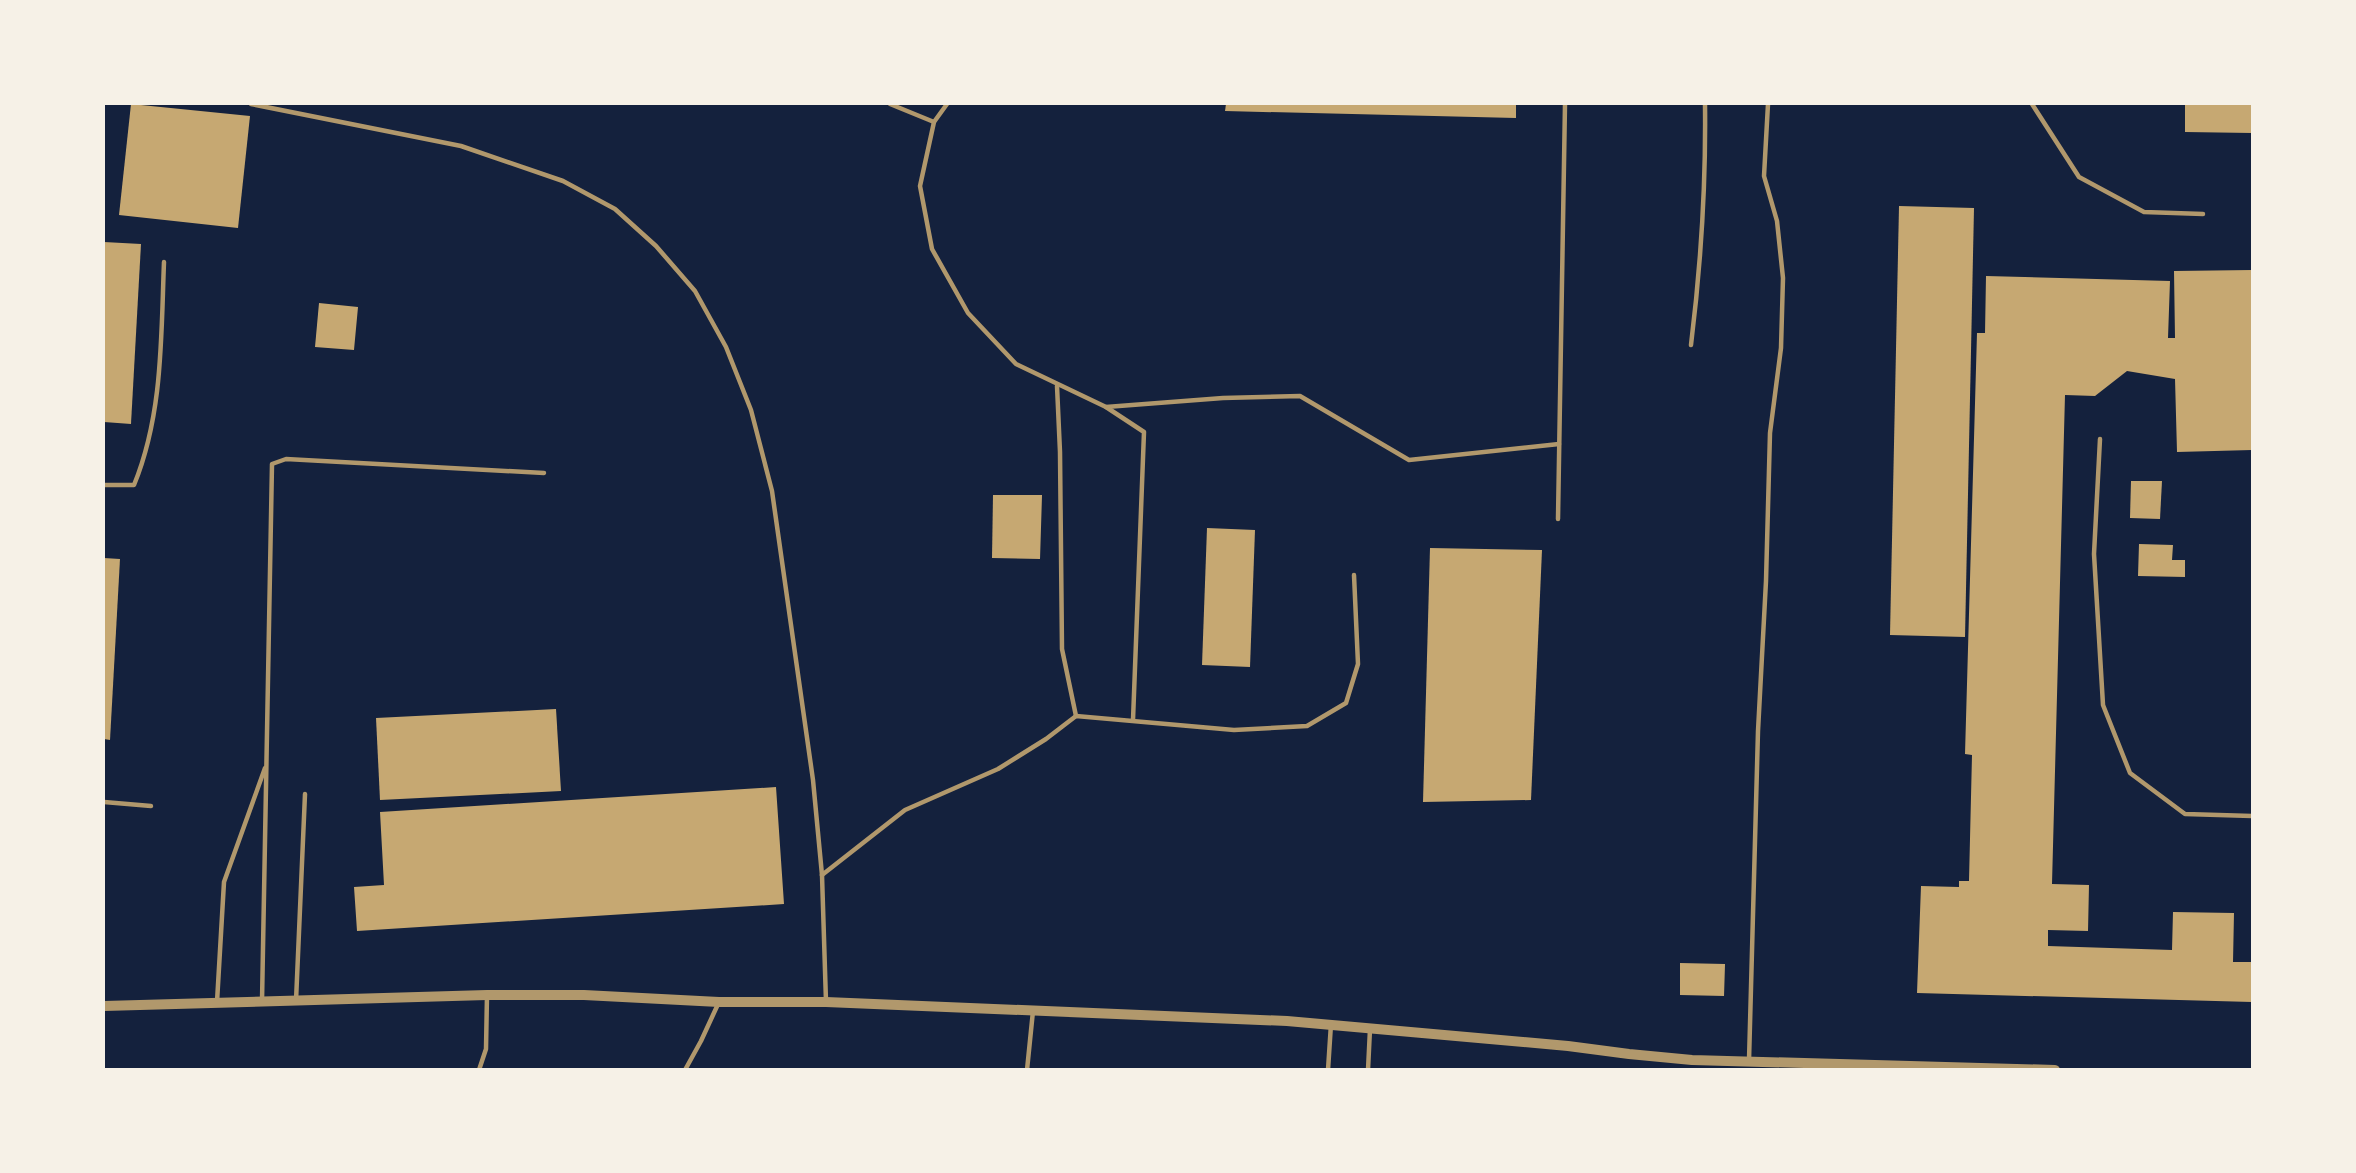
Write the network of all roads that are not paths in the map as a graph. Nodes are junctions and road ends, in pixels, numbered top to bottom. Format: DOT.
graph roads {
  1 [pos="251,104"];
  2 [pos="890,104"];
  3 [pos="947,104"];
  4 [pos="1565,104"];
  5 [pos="1705,104"];
  6 [pos="1768,104"];
  7 [pos="2032,104"];
  8 [pos="934,122"];
  9 [pos="2203,214"];
  10 [pos="164,262"];
  11 [pos="1691,345"];
  12 [pos="1057,386"];
  13 [pos="1106,407"];
  14 [pos="2100,439"];
  15 [pos="1559,444"];
  16 [pos="544,473"];
  17 [pos="104,485"];
  18 [pos="1558,519"];
  19 [pos="1354,575"];
  20 [pos="1076,716"];
  21 [pos="1133,720"];
  22 [pos="267,763"];
  23 [pos="305,794"];
  24 [pos="104,802"];
  25 [pos="151,806"];
  26 [pos="2253,816"];
  27 [pos="822,875"];
  28 [pos="488,994"];
  29 [pos="296,1001"];
  30 [pos="262,1002"];
  31 [pos="719,1002"];
  32 [pos="826,1002"];
  33 [pos="216,1004"];
  34 [pos="104,1006"];
  35 [pos="1033,1011"];
  36 [pos="1331,1024"];
  37 [pos="1370,1029"];
  38 [pos="1749,1061"];
  39 [pos="1900,1067"];
  40 [pos="479,1070"];
  41 [pos="685,1070"];
  42 [pos="1027,1070"];
  43 [pos="1328,1070"];
  44 [pos="1368,1070"];
  45 [pos="2055,1070"];
  1 -- 27 [label="lane"];
  2 -- 8 [label="lane"];
  3 -- 8 [label="lane"];
  4 -- 15 [label="lane"];
  5 -- 11 [label="lane"];
  6 -- 38 [label="lane"];
  7 -- 9 [label="lane"];
  8 -- 12 [label="lane"];
  10 -- 17 [label="lane"];
  12 -- 13 [label="lane"];
  12 -- 20 [label="lane"];
  13 -- 15 [label="lane"];
  13 -- 21 [label="lane"];
  14 -- 26 [label="lane"];
  15 -- 18 [label="lane"];
  16 -- 22 [label="lane"];
  19 -- 21 [label="lane"];
  20 -- 21 [label="lane"];
  20 -- 27 [label="lane"];
  22 -- 30 [label="lane"];
  22 -- 33 [label="lane"];
  23 -- 29 [label="lane"];
  24 -- 25 [label="lane"];
  27 -- 32 [label="lane"];
  28 -- 29 [label="street"];
  28 -- 31 [label="street"];
  28 -- 40 [label="lane"];
  29 -- 30 [label="street"];
  30 -- 33 [label="street"];
  31 -- 32 [label="street"];
  31 -- 41 [label="lane"];
  32 -- 35 [label="street"];
  33 -- 34 [label="street"];
  35 -- 36 [label="street"];
  35 -- 42 [label="lane"];
  36 -- 37 [label="street"];
  36 -- 43 [label="lane"];
  37 -- 38 [label="street"];
  37 -- 44 [label="lane"];
  38 -- 39 [label="street"];
  39 -- 45 [label="street"];
}
